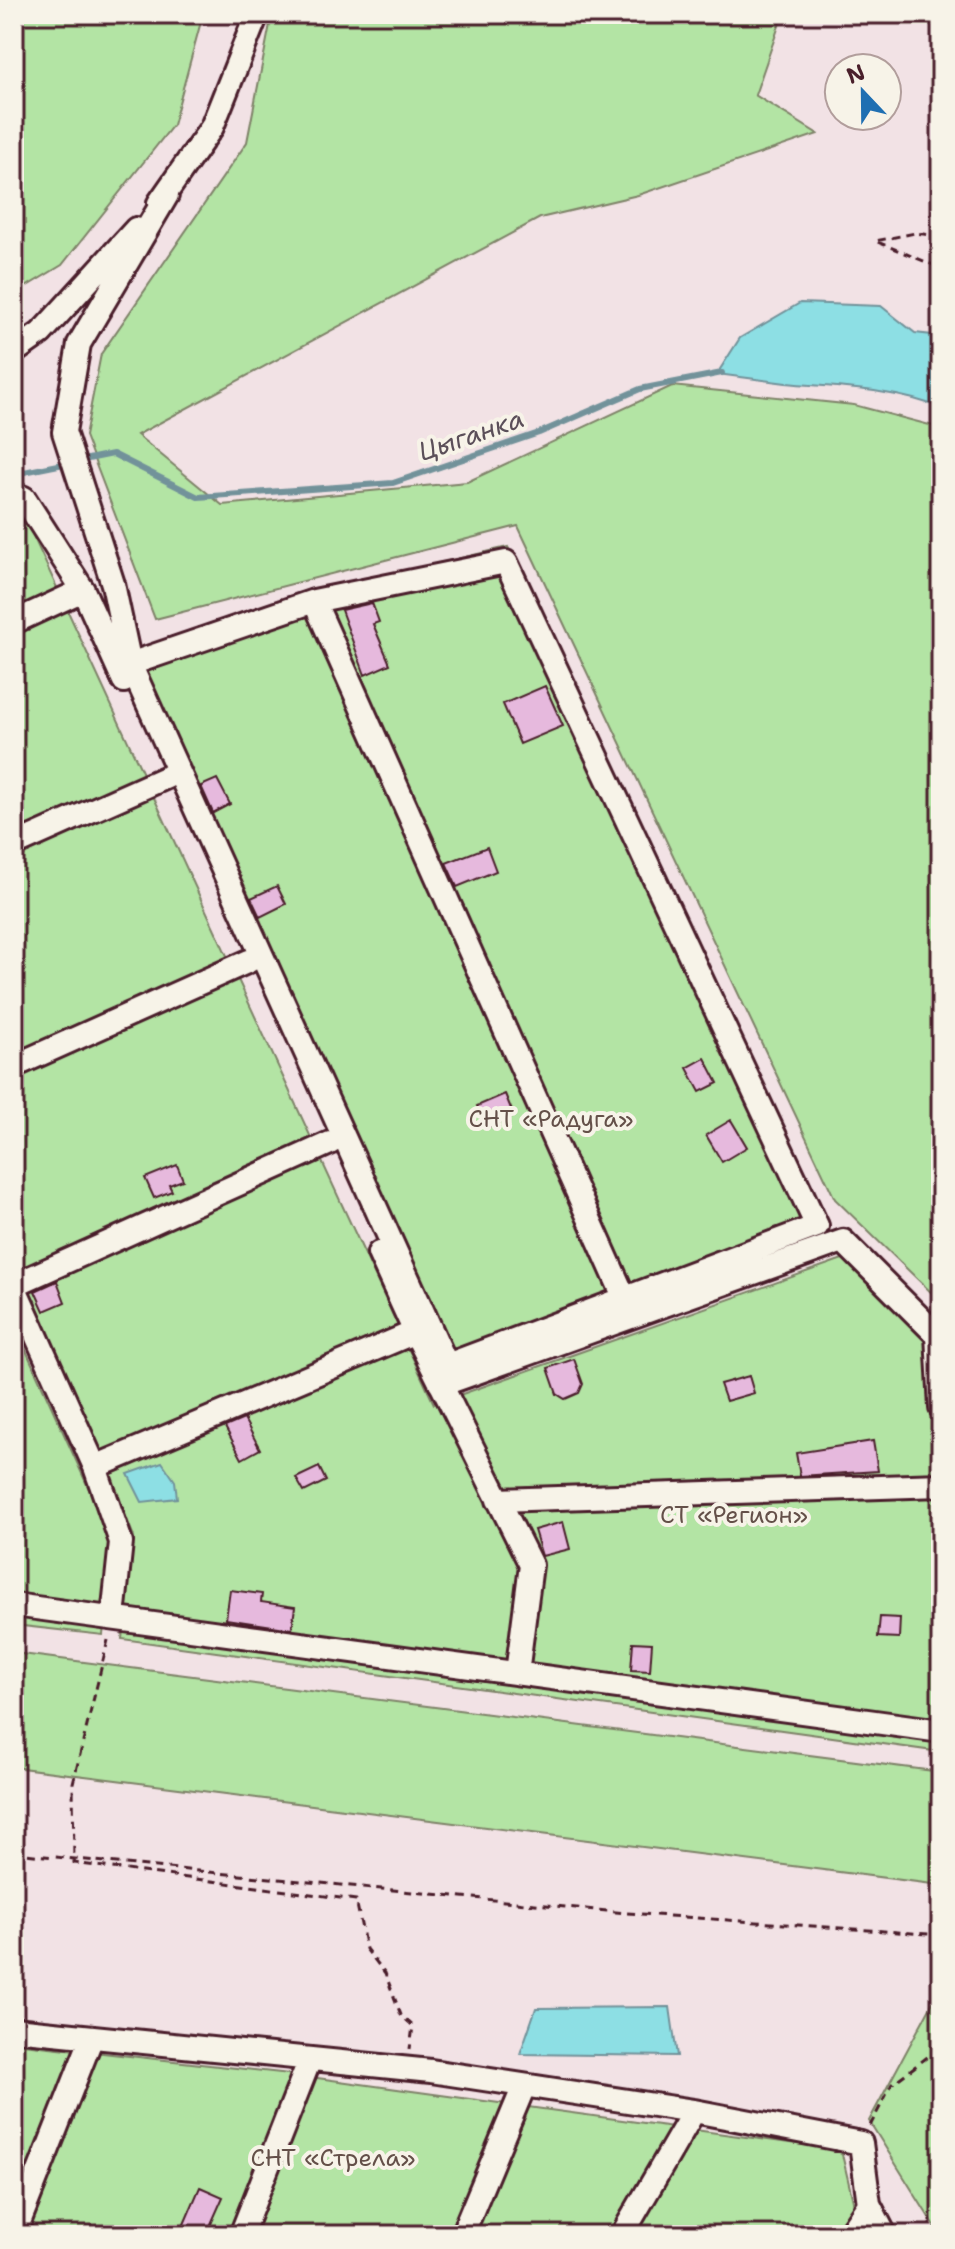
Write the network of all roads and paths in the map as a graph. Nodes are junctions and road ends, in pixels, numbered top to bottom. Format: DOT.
graph roads {
  1 [pos="257,14"];
  2 [pos="167,195"];
  3 [pos="941,236"];
  4 [pos="941,268"];
  5 [pos="14,352"];
  6 [pos="14,494"];
  7 [pos="83,590"];
  8 [pos="314,601"];
  9 [pos="14,622"];
  10 [pos="130,664"];
  11 [pos="167,777"];
  12 [pos="14,845"];
  13 [pos="249,961"];
  14 [pos="14,1066"];
  15 [pos="330,1143"];
  16 [pos="14,1285"];
  17 [pos="625,1299"];
  18 [pos="415,1332"];
  19 [pos="441,1385"];
  20 [pos="941,1408"];
  21 [pos="95,1467"];
  22 [pos="941,1485"];
  23 [pos="498,1500"];
  24 [pos="14,1605"];
  25 [pos="113,1617"];
  26 [pos="517,1673"];
  27 [pos="941,1731"];
  28 [pos="14,1853"];
  29 [pos="74,1859"];
  30 [pos="941,1935"];
  31 [pos="14,2029"];
  32 [pos="941,2033"];
  33 [pos="92,2037"];
  34 [pos="310,2059"];
  35 [pos="407,2069"];
  36 [pos="524,2086"];
  37 [pos="694,2111"];
  38 [pos="861,2143"];
  39 [pos="869,2204"];
  40 [pos="14,2235"];
  41 [pos="241,2235"];
  42 [pos="462,2235"];
  43 [pos="622,2235"];
  44 [pos="848,2235"];
  45 [pos="885,2235"];
  1 -- 2 [label="street"];
  2 -- 5 [label="street"];
  2 -- 10 [label="street"];
  3 -- 4 [label="path"];
  6 -- 7 [label="street"];
  7 -- 9 [label="street"];
  7 -- 11 [label="street"];
  8 -- 10 [label="street"];
  8 -- 17 [label="street"];
  8 -- 17 [label="street"];
  10 -- 17 [label="street"];
  11 -- 12 [label="street"];
  11 -- 13 [label="street"];
  13 -- 14 [label="street"];
  13 -- 15 [label="street"];
  15 -- 16 [label="street"];
  15 -- 18 [label="street"];
  16 -- 21 [label="street"];
  18 -- 19 [label="street"];
  18 -- 21 [label="street"];
  19 -- 20 [label="street"];
  19 -- 23 [label="street"];
  21 -- 25 [label="street"];
  22 -- 23 [label="street"];
  23 -- 26 [label="street"];
  24 -- 25 [label="street"];
  25 -- 26 [label="street"];
  25 -- 29 [label="path"];
  26 -- 27 [label="street"];
  28 -- 29 [label="path"];
  29 -- 30 [label="path"];
  29 -- 35 [label="path"];
  31 -- 33 [label="street"];
  32 -- 38 [label="path"];
  33 -- 34 [label="street"];
  33 -- 40 [label="street"];
  34 -- 35 [label="street"];
  34 -- 41 [label="street"];
  35 -- 36 [label="street"];
  36 -- 37 [label="street"];
  36 -- 42 [label="street"];
  37 -- 38 [label="street"];
  37 -- 43 [label="street"];
  38 -- 39 [label="street"];
  39 -- 44 [label="street"];
  39 -- 45 [label="street"];
}
